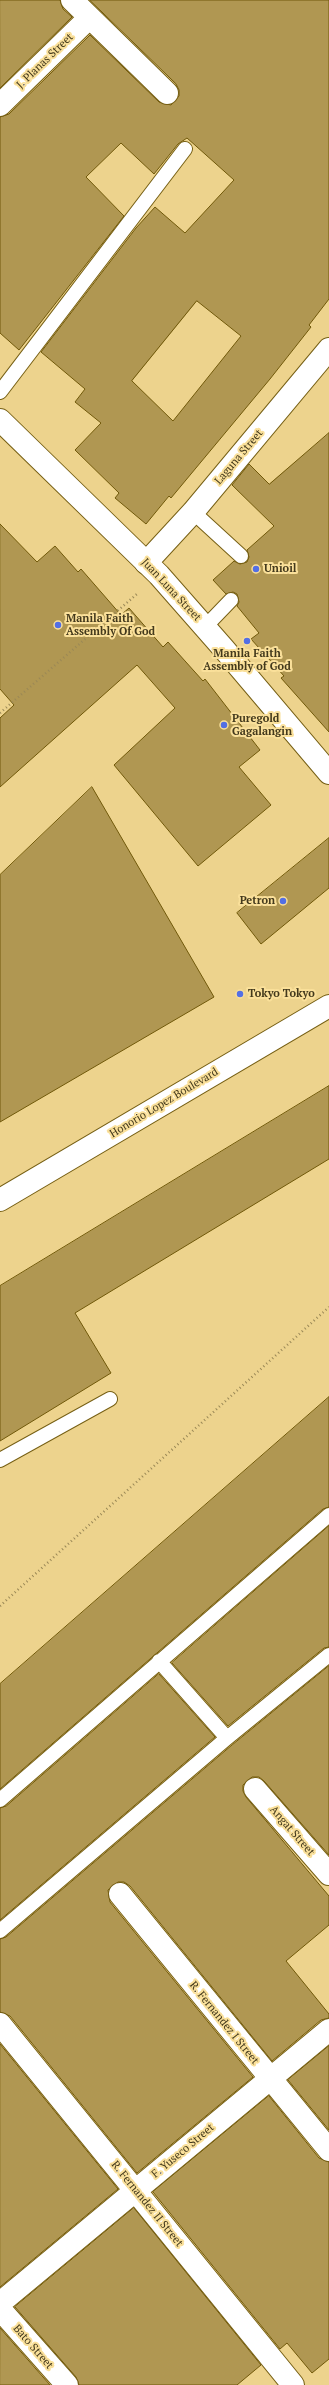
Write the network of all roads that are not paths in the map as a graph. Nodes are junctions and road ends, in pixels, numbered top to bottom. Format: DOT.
graph roads {
  1 [pos="72,0"];
  2 [pos="89,18"];
  3 [pos="167,93"];
  4 [pos="0,105"];
  5 [pos="185,149"];
  6 [pos="329,349"];
  7 [pos="0,392"];
  8 [pos="0,420"];
  9 [pos="193,512"];
  10 [pos="241,556"];
  11 [pos="152,569"];
  12 [pos="231,600"];
  13 [pos="205,627"];
  14 [pos="329,773"];
  15 [pos="329,1006"];
  16 [pos="0,1200"];
  17 [pos="110,1398"];
  18 [pos="0,1460"];
  19 [pos="329,1515"];
  20 [pos="329,1655"];
  21 [pos="159,1662"];
  22 [pos="227,1738"];
  23 [pos="255,1789"];
  24 [pos="0,1800"];
  25 [pos="329,1874"];
  26 [pos="120,1894"];
  27 [pos="0,1931"];
  28 [pos="0,2024"];
  29 [pos="329,2030"];
  30 [pos="270,2079"];
  31 [pos="329,2150"];
  32 [pos="135,2190"];
  33 [pos="0,2303"];
  34 [pos="0,2309"];
  35 [pos="66,2385"];
  36 [pos="293,2385"];
  1 -- 2 [label="street"];
  2 -- 3 [label="street"];
  2 -- 4 [label="street, J. Planas Street"];
  5 -- 7 [label="lane"];
  6 -- 9 [label="street, Laguna Street"];
  8 -- 11 [label="street, Juan Luna Street"];
  9 -- 10 [label="lane"];
  9 -- 11 [label="street, Laguna Street"];
  11 -- 13 [label="street, Juan Luna Street"];
  12 -- 13 [label="lane"];
  13 -- 14 [label="street, Juan Luna Street"];
  15 -- 16 [label="street, Honorio Lopez Boulevard"];
  17 -- 18 [label="lane"];
  19 -- 21 [label="lane"];
  20 -- 22 [label="lane"];
  21 -- 22 [label="lane"];
  21 -- 24 [label="lane"];
  22 -- 27 [label="lane"];
  23 -- 25 [label="street, Angat Street"];
  26 -- 30 [label="street, R. Fernandez I Street"];
  28 -- 32 [label="street, R. Fernandez II Street"];
  29 -- 30 [label="street, F. Yuseco Street"];
  30 -- 31 [label="street, R. Fernandez I Street"];
  30 -- 32 [label="street, F. Yuseco Street"];
  32 -- 33 [label="street, F. Yuseco Street"];
  32 -- 36 [label="street, R. Fernandez II Street"];
  34 -- 35 [label="street, Bato Street"];
}
